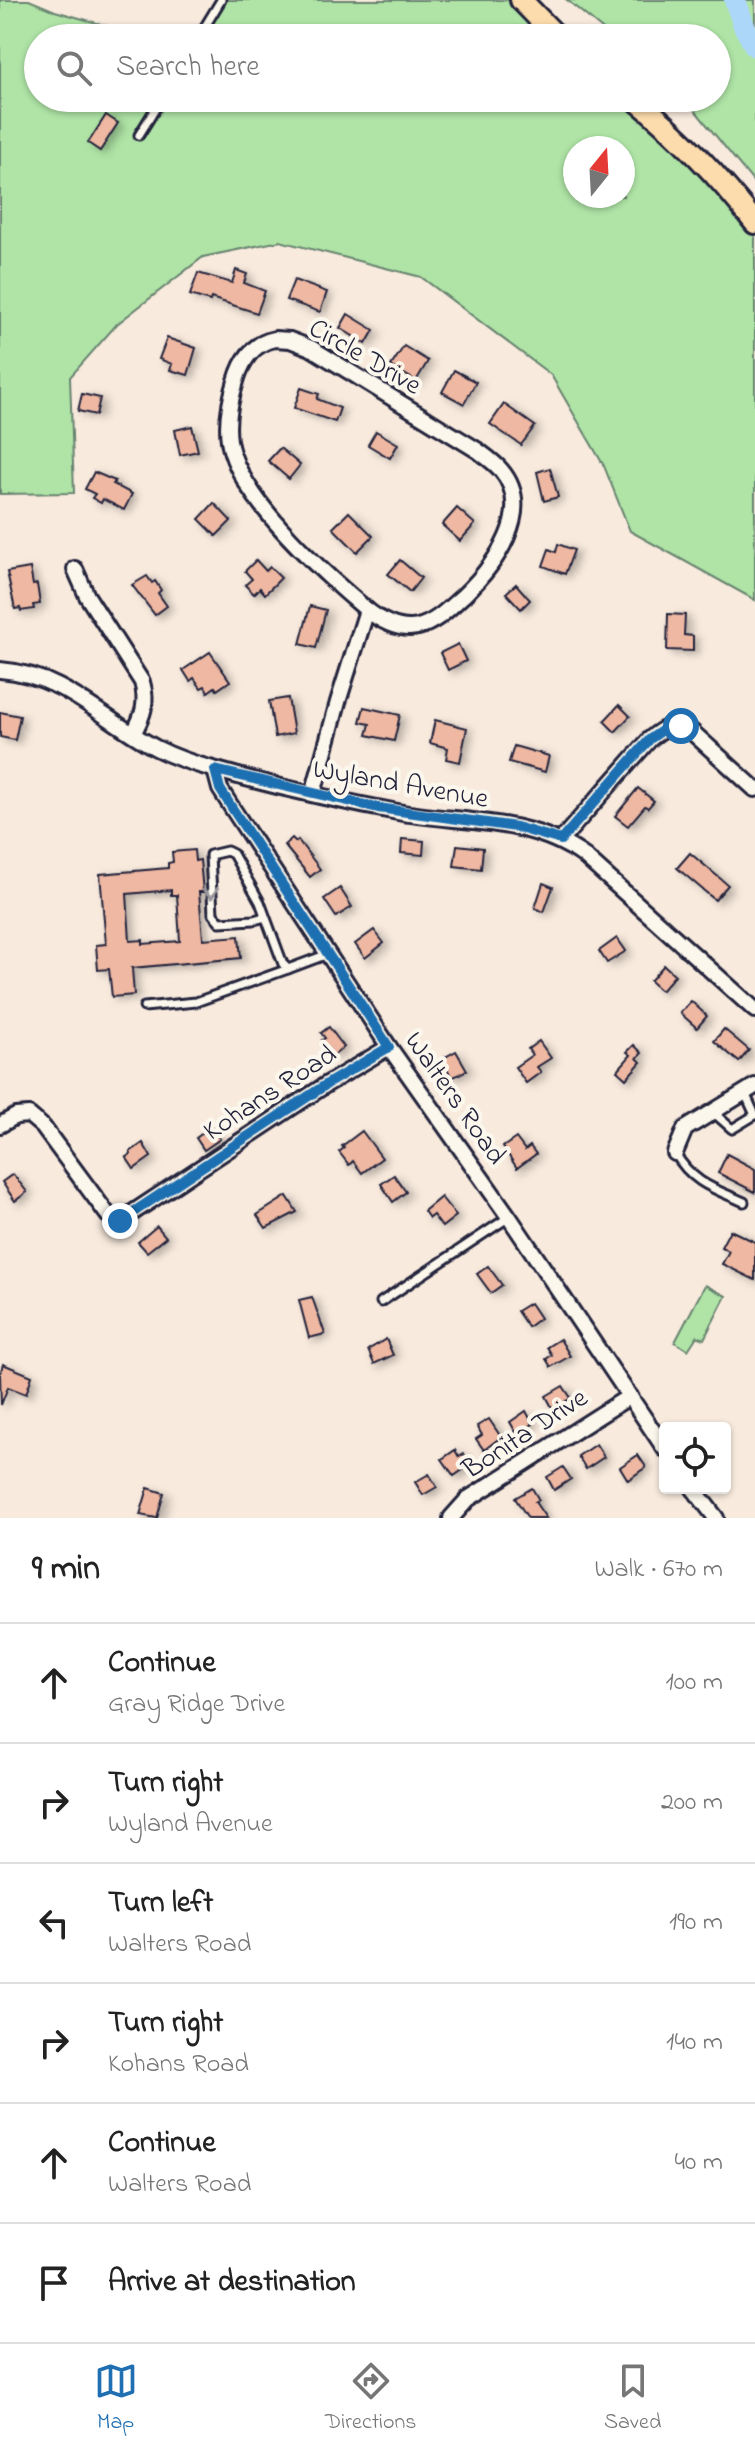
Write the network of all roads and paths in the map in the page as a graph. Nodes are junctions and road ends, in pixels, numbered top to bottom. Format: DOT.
graph roads {
  1 [pos="221,0"];
  2 [pos="521,0"];
  3 [pos="206,24"];
  4 [pos="544,24"];
  5 [pos="153,112"];
  6 [pos="651,112"];
  7 [pos="139,135"];
  8 [pos="755,223"];
  9 [pos="75,569"];
  10 [pos="367,610"];
  11 [pos="0,670"];
  12 [pos="133,734"];
  13 [pos="215,770"];
  14 [pos="755,789"];
  15 [pos="313,794"];
  16 [pos="561,840"];
  17 [pos="265,917"];
  18 [pos="328,954"];
  19 [pos="288,969"];
  20 [pos="144,1007"];
  21 [pos="755,1010"];
  22 [pos="389,1047"];
  23 [pos="750,1089"];
  24 [pos="712,1112"];
  25 [pos="755,1115"];
  26 [pos="0,1125"];
  27 [pos="675,1153"];
  28 [pos="744,1202"];
  29 [pos="509,1217"];
  30 [pos="381,1302"];
  31 [pos="630,1396"];
  32 [pos="659,1440"];
  33 [pos="698,1494"];
  34 [pos="457,1515"];
  35 [pos="716,1518"];
  1 -- 3 [label="lane"];
  2 -- 4 [label="main road"];
  5 -- 7 [label="lane"];
  6 -- 8 [label="main road"];
  9 -- 12 [label="street"];
  10 -- 10 [label="street, Circle Drive"];
  10 -- 15 [label="street"];
  11 -- 12 [label="street, Wyland Avenue"];
  12 -- 13 [label="street, Wyland Avenue"];
  13 -- 15 [label="street, Wyland Avenue"];
  13 -- 18 [label="street, Walters Road"];
  14 -- 16 [label="street"];
  15 -- 16 [label="street, Wyland Avenue"];
  16 -- 21 [label="street, Wyland Avenue"];
  17 -- 17 [label="lane, one-way"];
  17 -- 19 [label="lane"];
  18 -- 19 [label="lane"];
  18 -- 22 [label="street, Walters Road"];
  19 -- 20 [label="lane"];
  22 -- 26 [label="street, Kohans Road"];
  22 -- 29 [label="street, Walters Road"];
  23 -- 24 [label="street"];
  23 -- 25 [label="lane"];
  24 -- 25 [label="lane"];
  24 -- 27 [label="street"];
  27 -- 28 [label="lane"];
  29 -- 30 [label="lane"];
  29 -- 31 [label="street, Walters Road"];
  31 -- 32 [label="street, Walters Road"];
  31 -- 34 [label="street, Bonita Drive"];
  33 -- 35 [label="street"];
}
